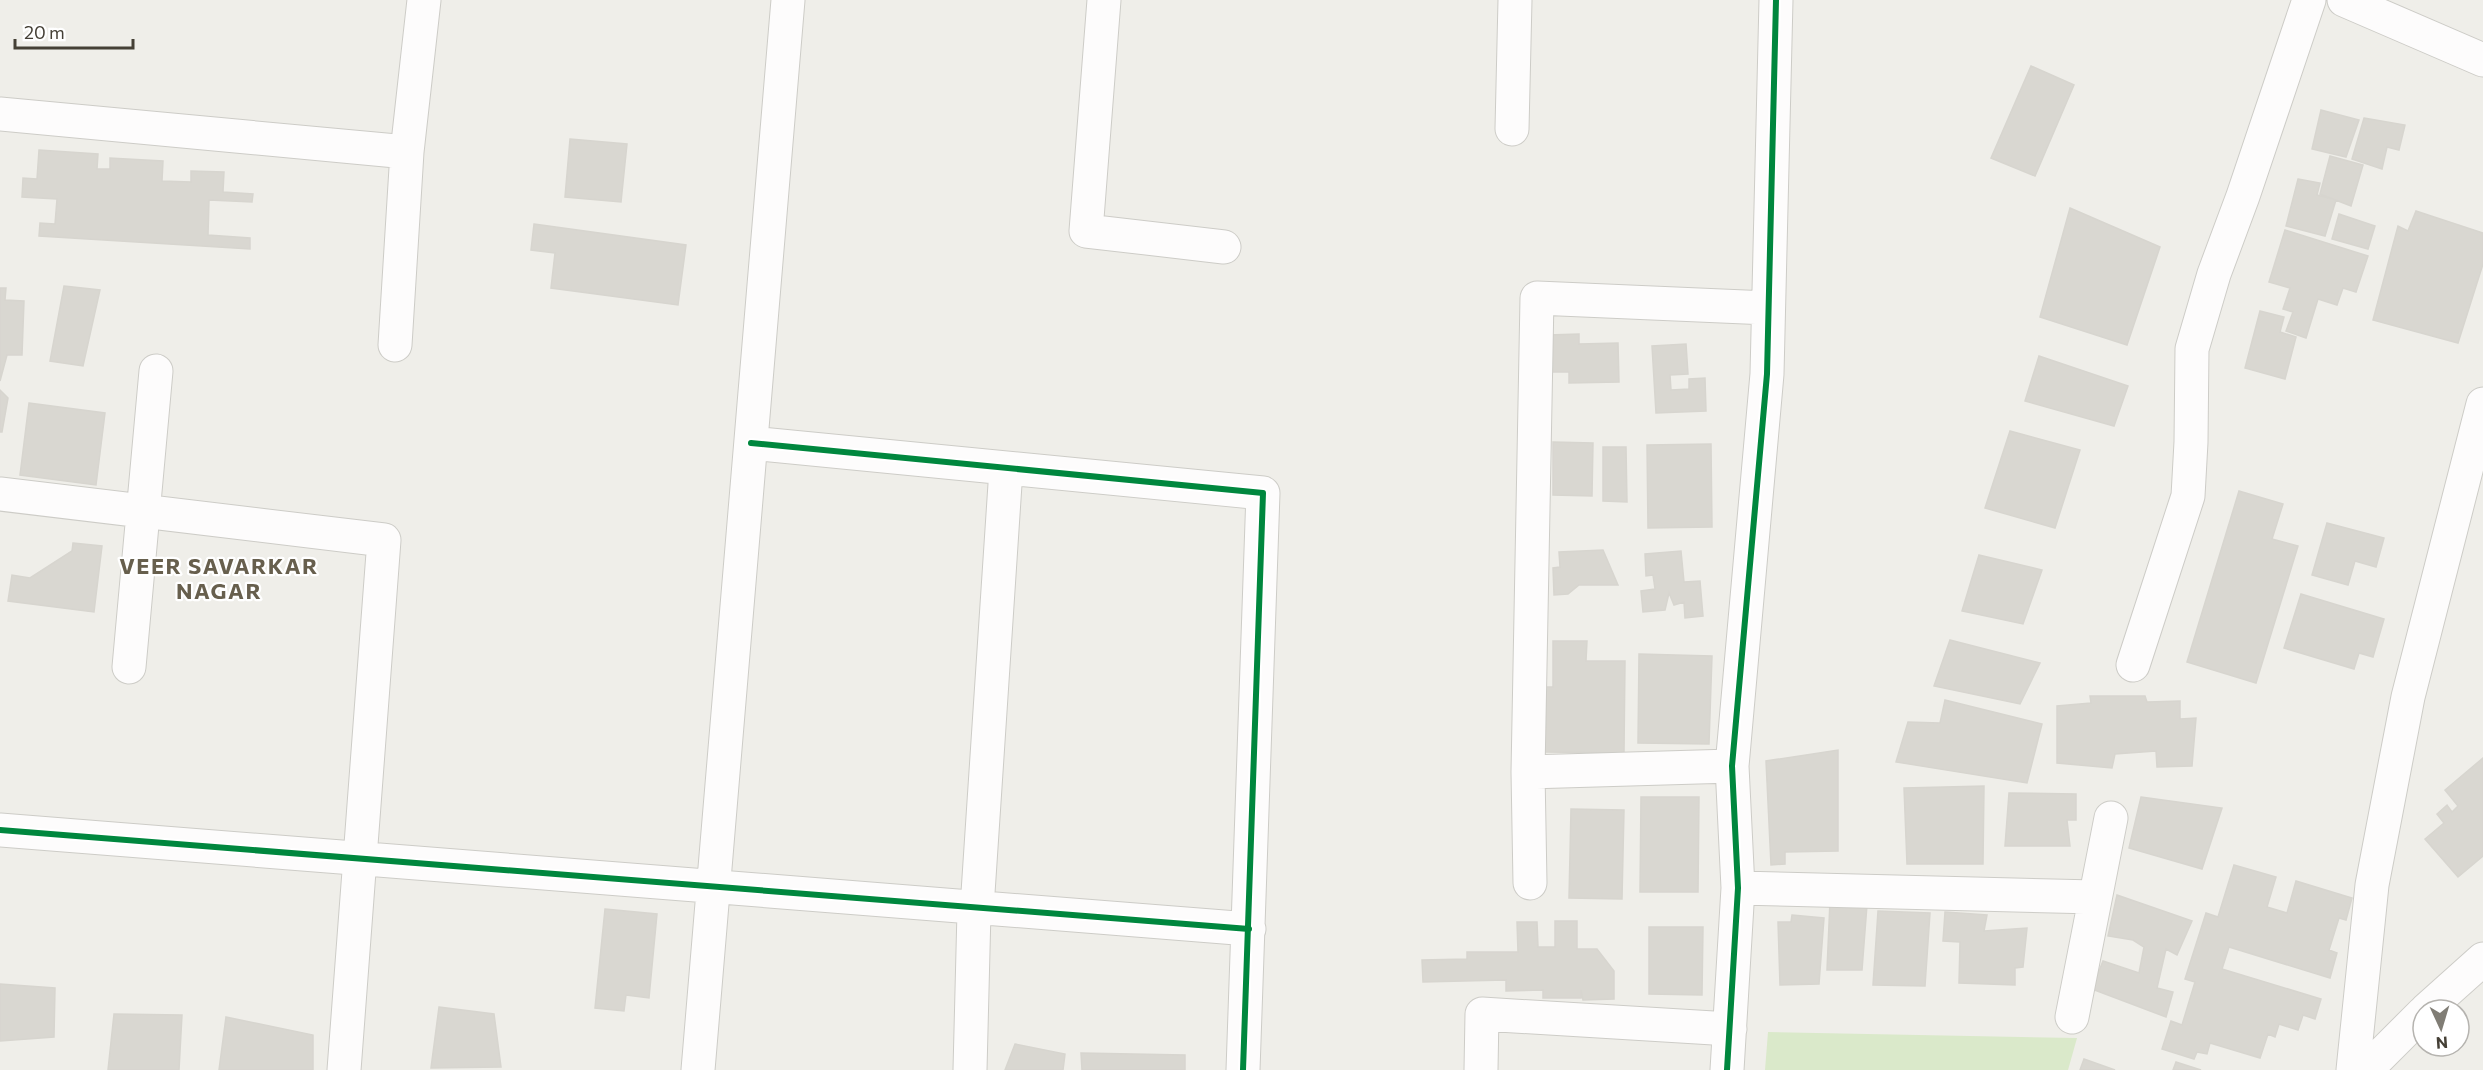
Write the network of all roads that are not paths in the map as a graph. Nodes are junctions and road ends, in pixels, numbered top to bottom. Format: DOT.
graph roads {
  1 [pos="424,0"];
  2 [pos="788,0"];
  3 [pos="1104,0"];
  4 [pos="1515,0"];
  5 [pos="1776,0"];
  6 [pos="2309,0"];
  7 [pos="2344,0"];
  8 [pos="2483,60"];
  9 [pos="0,114"];
  10 [pos="1512,129"];
  11 [pos="407,152"];
  12 [pos="1224,247"];
  13 [pos="1768,308"];
  14 [pos="395,345"];
  15 [pos="156,371"];
  16 [pos="2483,404"];
  17 [pos="751,443"];
  18 [pos="1006,469"];
  19 [pos="0,494"];
  20 [pos="143,511"];
  21 [pos="2133,665"];
  22 [pos="129,667"];
  23 [pos="1732,766"];
  24 [pos="1528,772"];
  25 [pos="2110,819"];
  26 [pos="0,830"];
  27 [pos="360,859"];
  28 [pos="1530,884"];
  29 [pos="713,886"];
  30 [pos="1738,888"];
  31 [pos="2095,897"];
  32 [pos="977,908"];
  33 [pos="1249,929"];
  34 [pos="2483,959"];
  35 [pos="2440,998"];
  36 [pos="2072,1017"];
  37 [pos="2411,1026"];
  38 [pos="1730,1029"];
  39 [pos="344,1070"];
  40 [pos="698,1070"];
  41 [pos="970,1070"];
  42 [pos="1243,1070"];
  43 [pos="1481,1070"];
  44 [pos="1727,1070"];
  45 [pos="2353,1070"];
  46 [pos="2366,1070"];
  1 -- 11 [label="street"];
  2 -- 17 [label="street"];
  3 -- 12 [label="street"];
  4 -- 10 [label="street"];
  5 -- 13 [label="street"];
  6 -- 21 [label="street"];
  7 -- 8 [label="street"];
  9 -- 11 [label="street"];
  11 -- 14 [label="street"];
  13 -- 23 [label="street"];
  13 -- 24 [label="street"];
  15 -- 20 [label="street"];
  16 -- 45 [label="street"];
  17 -- 18 [label="street"];
  17 -- 29 [label="street"];
  18 -- 32 [label="street"];
  18 -- 33 [label="street"];
  19 -- 20 [label="street"];
  20 -- 22 [label="street"];
  20 -- 27 [label="street"];
  23 -- 24 [label="street"];
  23 -- 30 [label="street"];
  24 -- 28 [label="street"];
  25 -- 31 [label="street"];
  26 -- 27 [label="street"];
  27 -- 29 [label="street"];
  27 -- 39 [label="street"];
  29 -- 32 [label="street"];
  29 -- 40 [label="street"];
  30 -- 31 [label="street"];
  30 -- 38 [label="street"];
  31 -- 36 [label="street"];
  32 -- 33 [label="street"];
  32 -- 41 [label="street"];
  33 -- 42 [label="street"];
  34 -- 35 [label="street"];
  37 -- 46 [label="street"];
  38 -- 43 [label="street"];
  38 -- 44 [label="street"];
}
